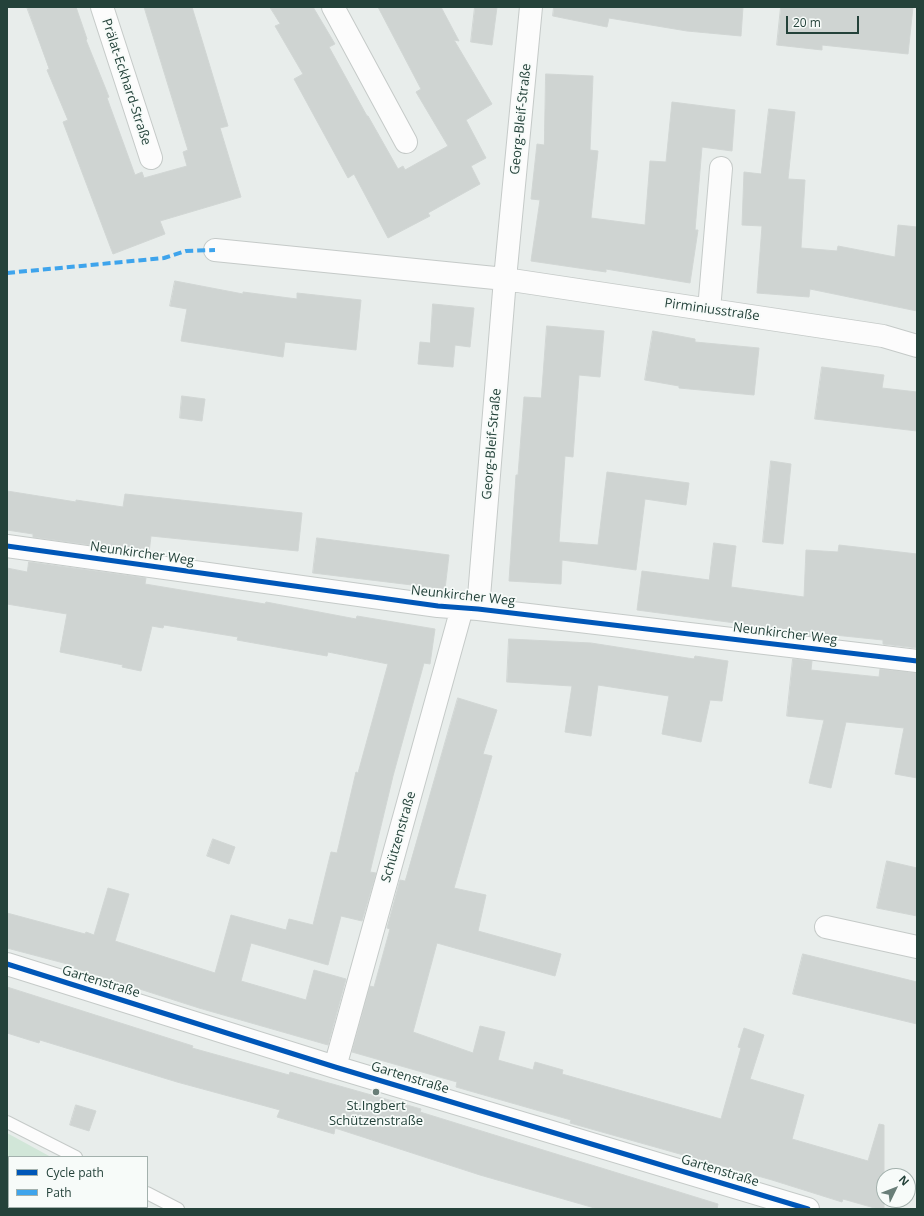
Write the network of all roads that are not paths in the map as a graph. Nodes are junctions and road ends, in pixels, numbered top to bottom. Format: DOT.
graph roads {
  1 [pos="102,7"];
  2 [pos="333,7"];
  3 [pos="532,7"];
  4 [pos="406,142"];
  5 [pos="150,158"];
  6 [pos="721,168"];
  7 [pos="215,250"];
  8 [pos="505,279"];
  9 [pos="709,310"];
  10 [pos="917,346"];
  11 [pos="7,546"];
  12 [pos="470,608"];
  13 [pos="917,661"];
  14 [pos="826,927"];
  15 [pos="917,947"];
  16 [pos="7,964"];
  17 [pos="335,1067"];
  18 [pos="7,1122"];
  19 [pos="74,1156"];
  20 [pos="148,1194"];
  21 [pos="178,1209"];
  22 [pos="808,1209"];
  1 -- 5 [label="street, Prälat-Eckhard-Straße"];
  2 -- 4 [label="street"];
  3 -- 8 [label="street, Georg-Bleif-Straße"];
  6 -- 9 [label="street"];
  7 -- 8 [label="street"];
  8 -- 9 [label="street, Pirminiusstraße"];
  8 -- 12 [label="street, Georg-Bleif-Straße"];
  9 -- 10 [label="street, Pirminiusstraße"];
  11 -- 12 [label="street, Neunkircher Weg"];
  12 -- 13 [label="street, Neunkircher Weg"];
  12 -- 17 [label="street, Schützenstraße"];
  14 -- 15 [label="street"];
  16 -- 17 [label="street, Gartenstraße"];
  17 -- 22 [label="street, Gartenstraße"];
  18 -- 19 [label="lane"];
  20 -- 21 [label="lane"];
}
